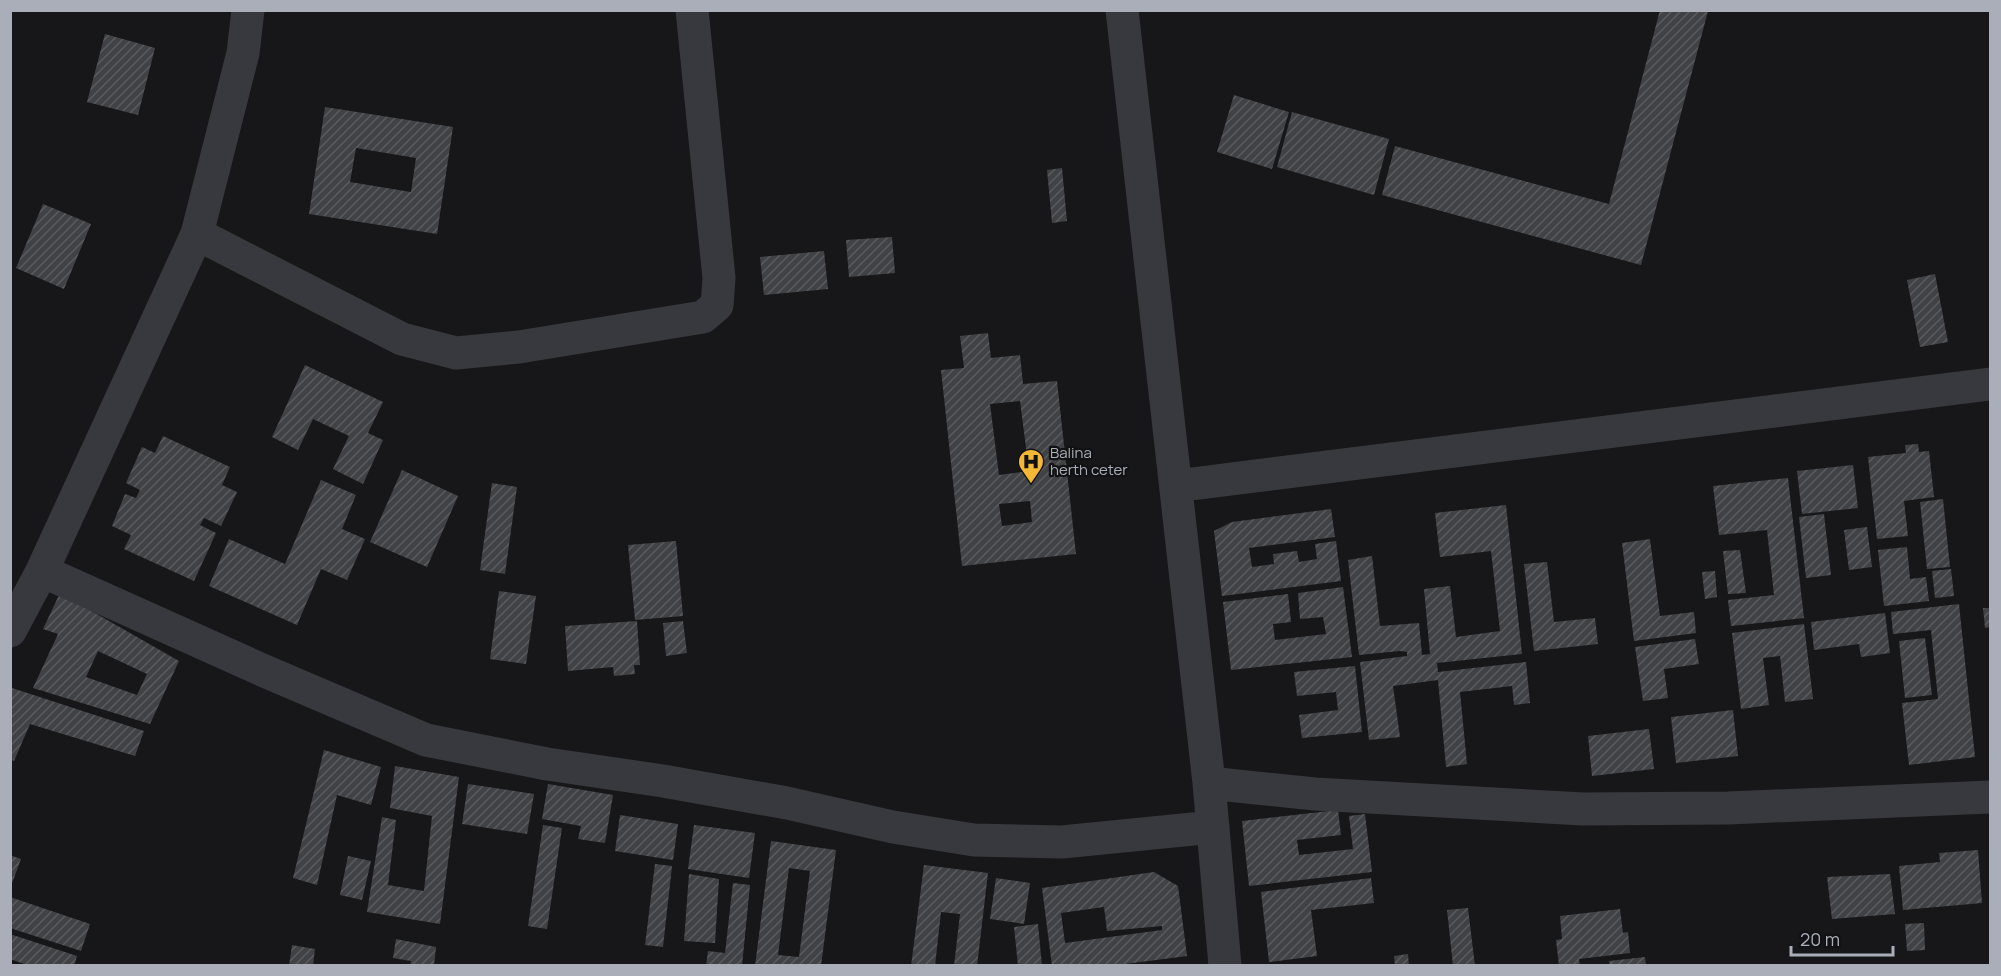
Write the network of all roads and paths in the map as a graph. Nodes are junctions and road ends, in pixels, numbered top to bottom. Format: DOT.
graph roads {
  1 [pos="248,10"];
  2 [pos="692,10"];
  3 [pos="1122,10"];
  4 [pos="197,234"];
  5 [pos="1990,384"];
  6 [pos="1176,486"];
  7 [pos="42,571"];
  8 [pos="10,631"];
  9 [pos="1209,783"];
  10 [pos="1990,797"];
  11 [pos="1213,827"];
  12 [pos="1225,966"];
  1 -- 4 [label="street"];
  2 -- 4 [label="street"];
  3 -- 6 [label="street"];
  4 -- 7 [label="street"];
  5 -- 6 [label="street"];
  6 -- 9 [label="street"];
  7 -- 8 [label="street"];
  7 -- 11 [label="street"];
  9 -- 10 [label="street"];
  9 -- 11 [label="street"];
  11 -- 12 [label="street"];
}
